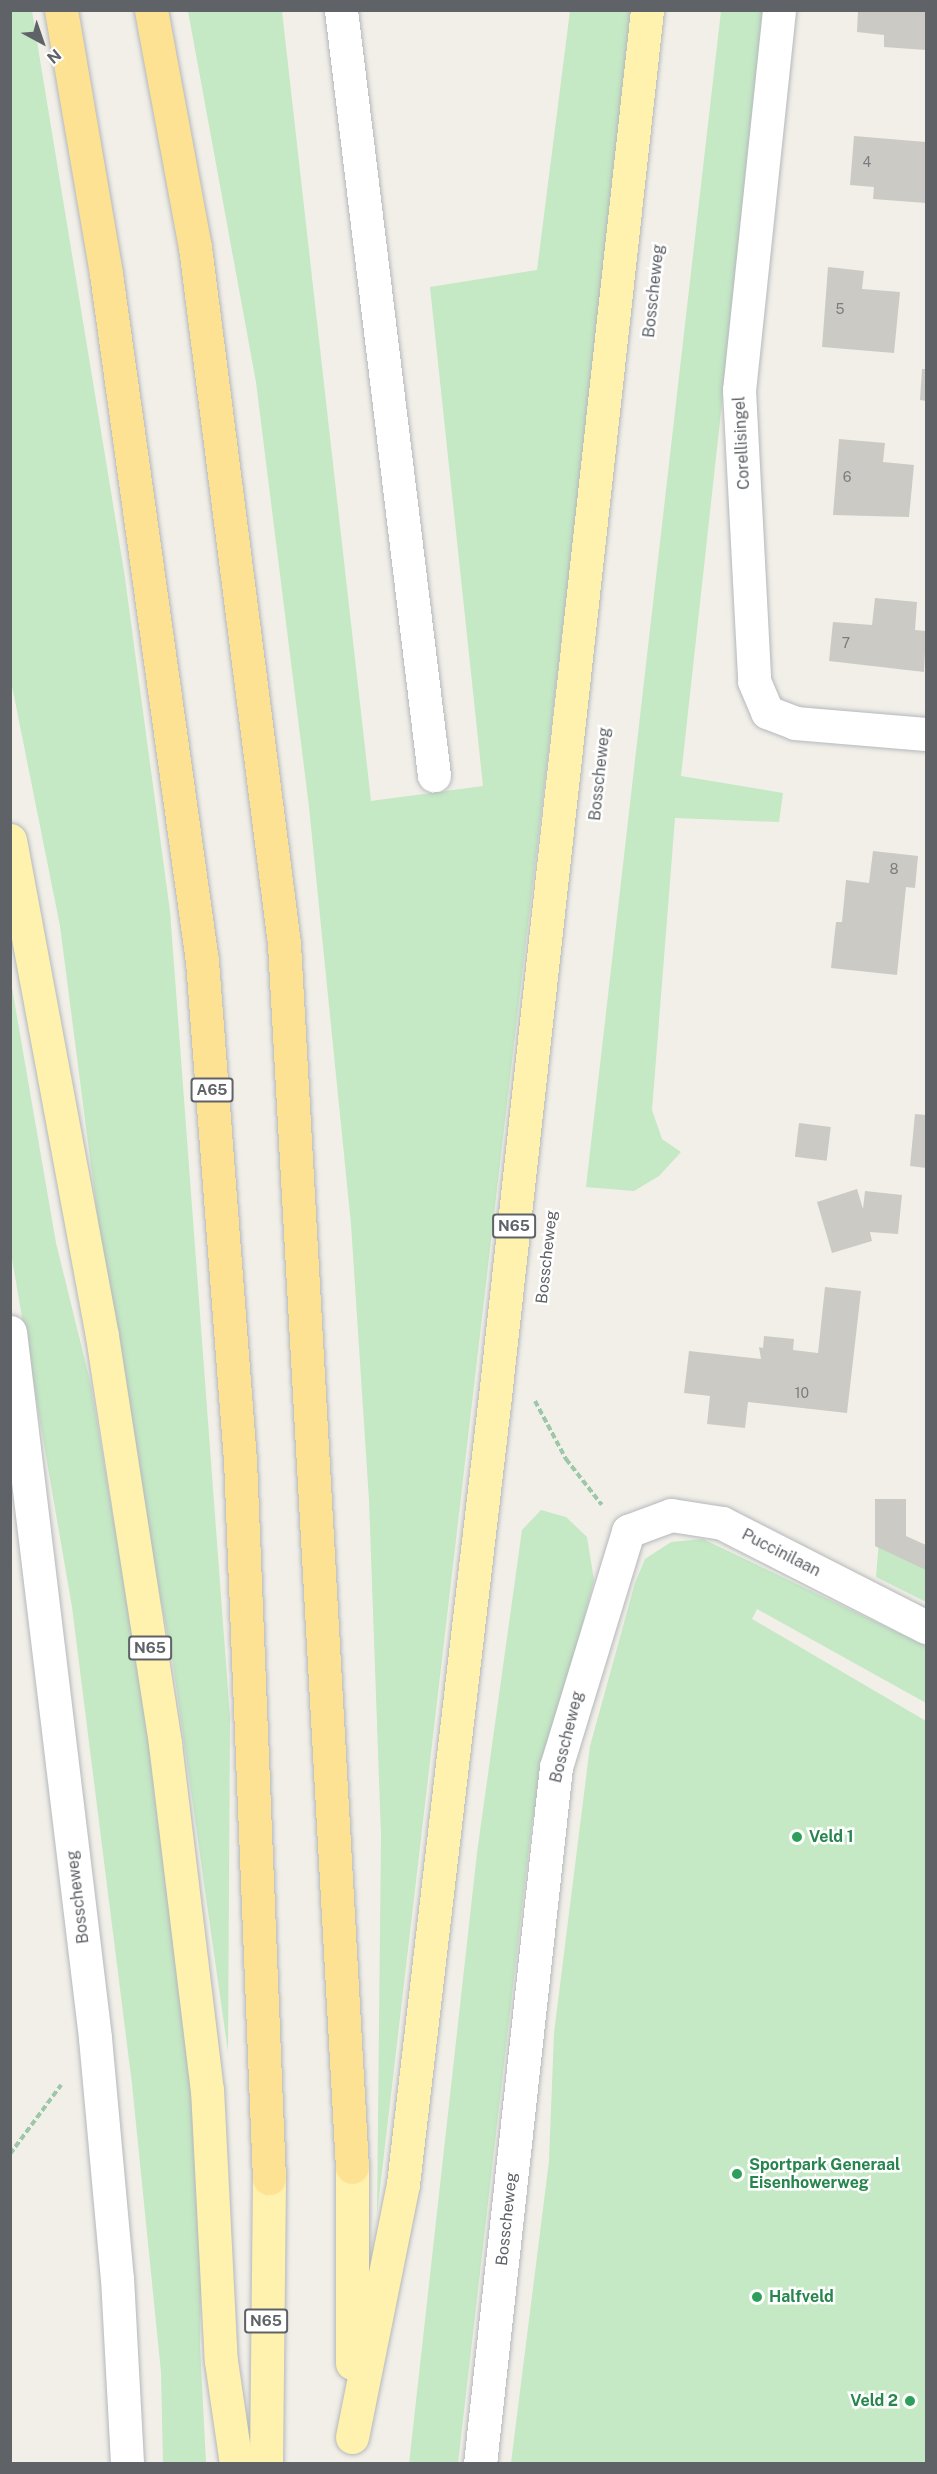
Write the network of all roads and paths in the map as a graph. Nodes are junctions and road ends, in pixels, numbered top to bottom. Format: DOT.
graph roads {
  1 [pos="61,10"];
  2 [pos="151,10"];
  3 [pos="341,10"];
  4 [pos="647,10"];
  5 [pos="779,10"];
  6 [pos="927,734"];
  7 [pos="434,775"];
  8 [pos="10,840"];
  9 [pos="10,1332"];
  10 [pos="536,1392"];
  11 [pos="628,1531"];
  12 [pos="927,1627"];
  13 [pos="95,2038"];
  14 [pos="10,2154"];
  15 [pos="352,2167"];
  16 [pos="269,2178"];
  17 [pos="351,2450"];
  18 [pos="127,2463"];
  19 [pos="236,2463"];
  20 [pos="266,2463"];
  21 [pos="480,2463"];
  1 -- 16 [label="highway, A65"];
  2 -- 15 [label="highway"];
  3 -- 7 [label="street"];
  4 -- 17 [label="main road, N65"];
  5 -- 6 [label="street, Corellisingel"];
  8 -- 19 [label="main road, N65"];
  9 -- 13 [label="street, Bosscheweg"];
  10 -- 11 [label="path"];
  11 -- 12 [label="street, Puccinilaan"];
  11 -- 21 [label="street, Bosscheweg"];
  13 -- 14 [label="path"];
  13 -- 18 [label="street, Bosscheweg"];
  15 -- 17 [label="main road, N65"];
  16 -- 20 [label="main road, N65"];
}
